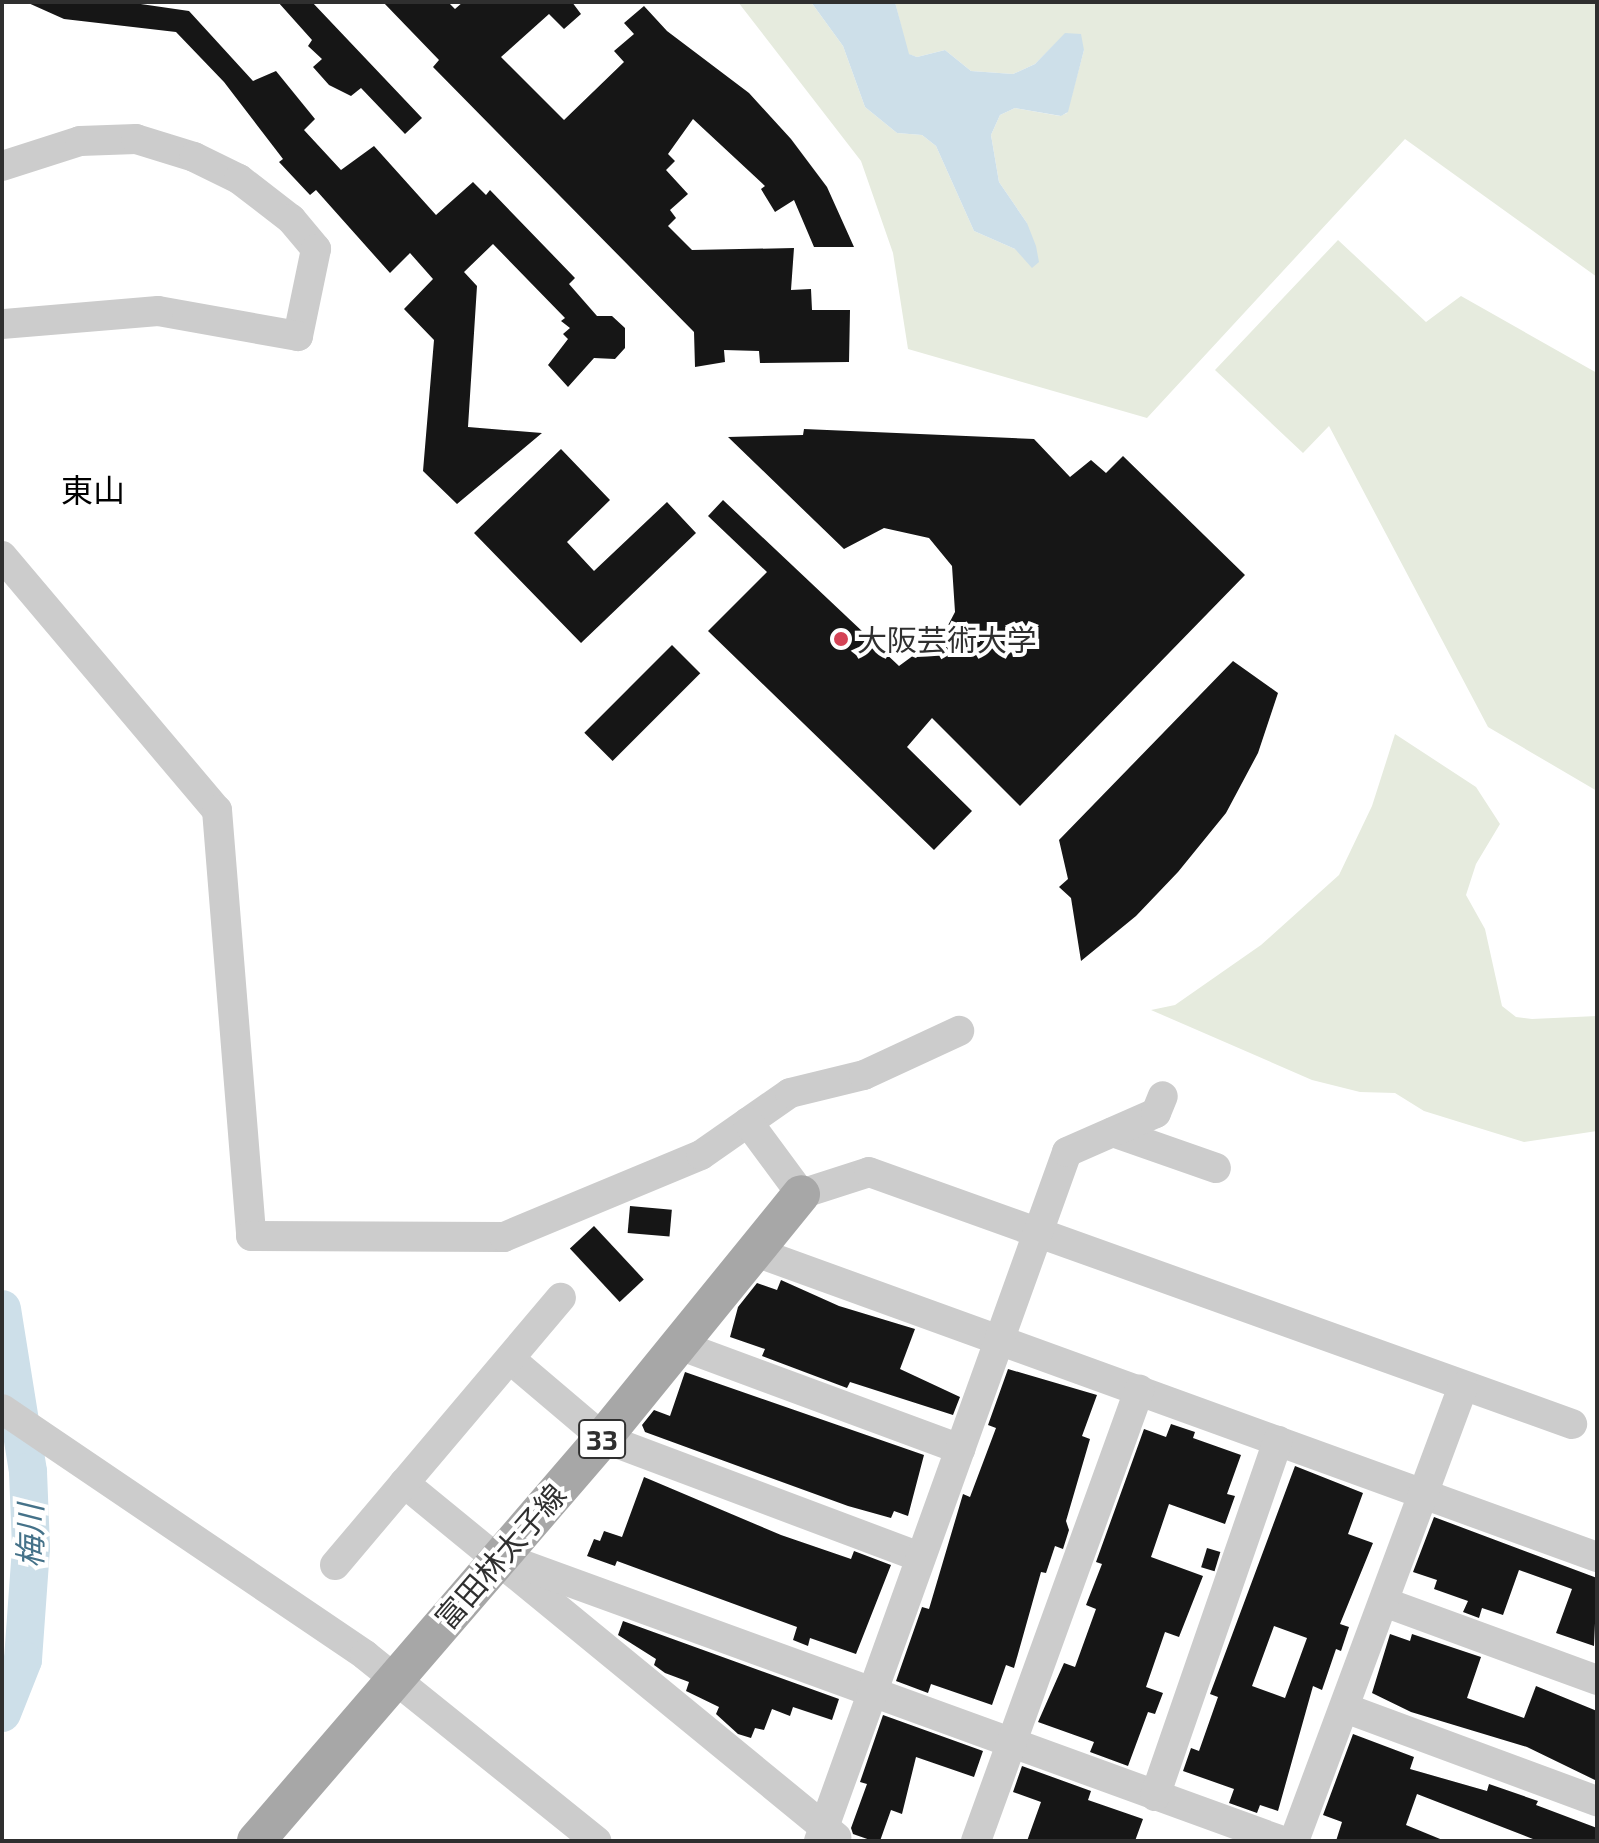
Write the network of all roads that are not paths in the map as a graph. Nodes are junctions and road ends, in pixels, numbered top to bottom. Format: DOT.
graph roads {
  1 [pos="2,166"];
  2 [pos="2,324"];
  3 [pos="2,556"];
  4 [pos="959,1031"];
  5 [pos="1163,1096"];
  6 [pos="748,1122"];
  7 [pos="1113,1132"];
  8 [pos="1216,1168"];
  9 [pos="801,1194"];
  10 [pos="1038,1231"];
  11 [pos="756,1252"];
  12 [pos="561,1298"];
  13 [pos="1000,1341"];
  14 [pos="679,1345"];
  15 [pos="510,1359"];
  16 [pos="1463,1386"];
  17 [pos="1139,1390"];
  18 [pos="2,1409"];
  19 [pos="1572,1424"];
  20 [pos="603,1438"];
  21 [pos="1278,1441"];
  22 [pos="960,1449"];
  23 [pos="404,1483"];
  24 [pos="1423,1495"];
  25 [pos="501,1557"];
  26 [pos="920,1557"];
  27 [pos="1597,1557"];
  28 [pos="335,1565"];
  29 [pos="1384,1602"];
  30 [pos="393,1677"];
  31 [pos="1597,1680"];
  32 [pos="872,1693"];
  33 [pos="1345,1708"];
  34 [pos="1010,1744"];
  35 [pos="1155,1796"];
  36 [pos="1597,1801"];
  37 [pos="828,1836"];
  38 [pos="256,1841"];
  39 [pos="596,1841"];
  40 [pos="976,1841"];
  41 [pos="1282,1841"];
  42 [pos="1294,1841"];
  1 -- 2 [label="street"];
  3 -- 6 [label="street"];
  4 -- 6 [label="street"];
  5 -- 7 [label="street"];
  6 -- 9 [label="street"];
  7 -- 8 [label="street"];
  7 -- 10 [label="street"];
  9 -- 10 [label="street"];
  9 -- 11 [label="main road, 富田林太子線 / 33"];
  10 -- 13 [label="street"];
  10 -- 16 [label="street"];
  11 -- 13 [label="street"];
  11 -- 14 [label="main road, 富田林太子線 / 33"];
  12 -- 15 [label="street"];
  13 -- 17 [label="street"];
  13 -- 22 [label="street"];
  14 -- 20 [label="main road, 富田林太子線 / 33"];
  14 -- 22 [label="street"];
  15 -- 20 [label="street"];
  15 -- 23 [label="street"];
  16 -- 19 [label="street"];
  16 -- 24 [label="street"];
  17 -- 21 [label="street"];
  17 -- 34 [label="street"];
  18 -- 30 [label="street"];
  20 -- 25 [label="main road, 富田林太子線 / 33"];
  20 -- 26 [label="street"];
  21 -- 24 [label="street"];
  21 -- 35 [label="street"];
  22 -- 26 [label="street"];
  23 -- 25 [label="street"];
  23 -- 28 [label="street"];
  24 -- 27 [label="street"];
  24 -- 29 [label="street"];
  25 -- 30 [label="main road, 富田林太子線 / 33"];
  25 -- 32 [label="street"];
  25 -- 37 [label="street"];
  26 -- 32 [label="street"];
  29 -- 31 [label="street"];
  29 -- 33 [label="street"];
  30 -- 38 [label="main road, 富田林太子線 / 33"];
  30 -- 39 [label="street"];
  32 -- 34 [label="street"];
  32 -- 37 [label="street"];
  33 -- 36 [label="street"];
  33 -- 42 [label="street"];
  34 -- 35 [label="street"];
  34 -- 40 [label="street"];
  35 -- 41 [label="street"];
}
